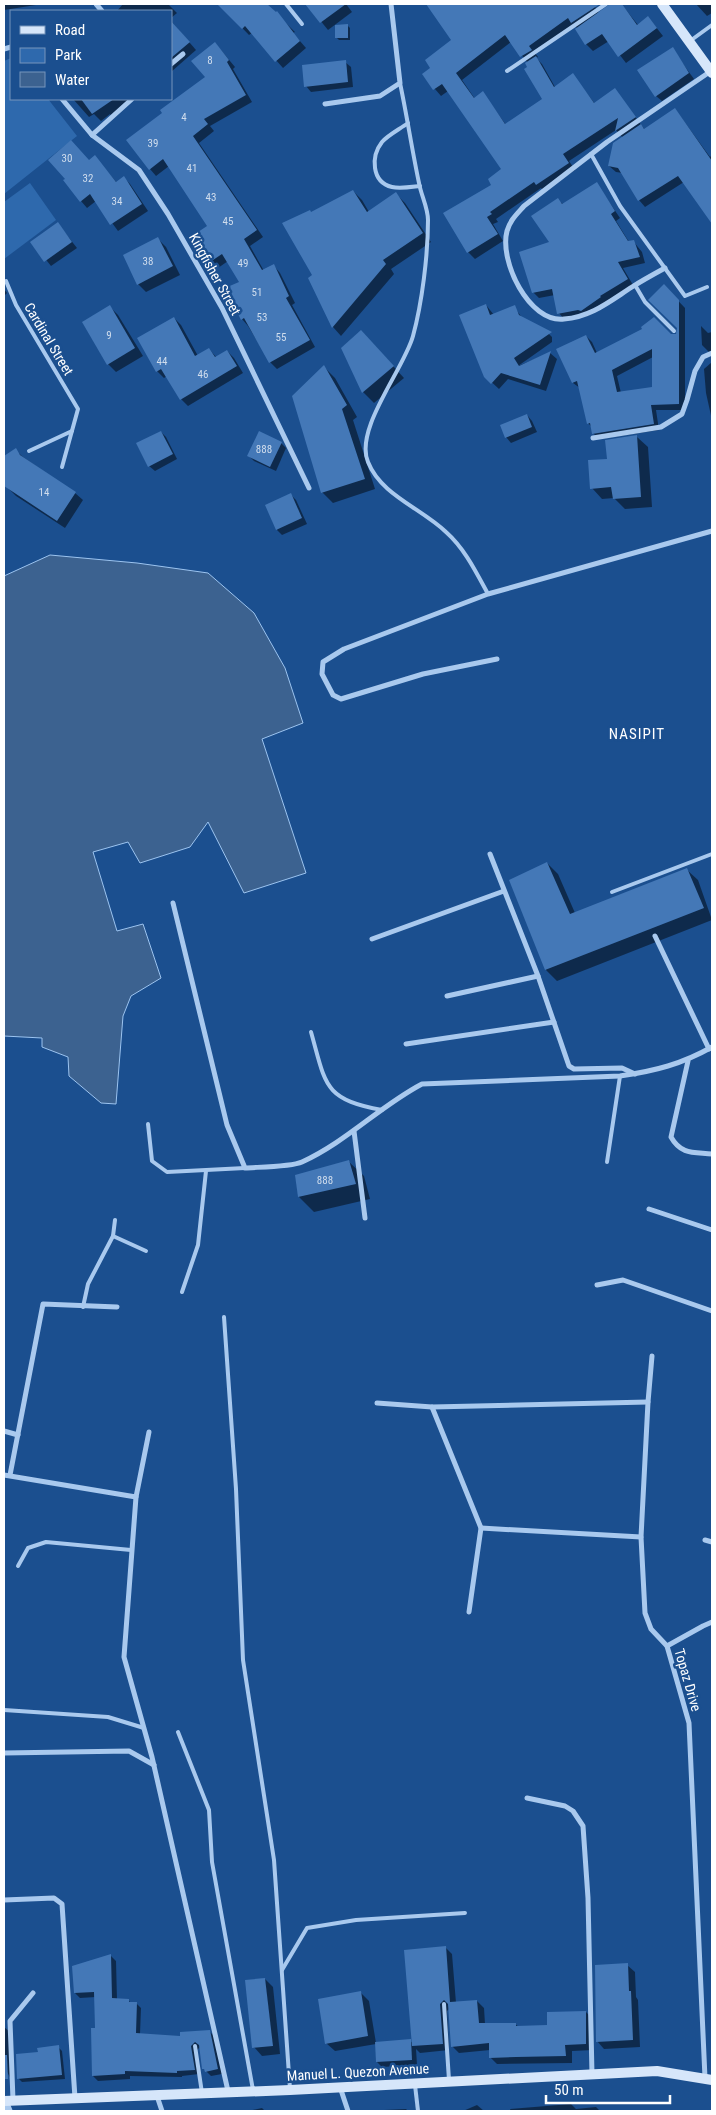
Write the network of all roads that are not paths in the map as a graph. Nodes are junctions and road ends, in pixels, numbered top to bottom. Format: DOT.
graph roads {
  1 [pos="286,4"];
  2 [pos="391,4"];
  3 [pos="606,4"];
  4 [pos="662,4"];
  5 [pos="302,24"];
  6 [pos="712,25"];
  7 [pos="689,41"];
  8 [pos="184,54"];
  9 [pos="172,63"];
  10 [pos="508,71"];
  11 [pos="712,72"];
  12 [pos="400,83"];
  13 [pos="63,100"];
  14 [pos="131,100"];
  15 [pos="325,104"];
  16 [pos="408,123"];
  17 [pos="92,135"];
  18 [pos="591,154"];
  19 [pos="420,186"];
  20 [pos="665,268"];
  21 [pos="4,282"];
  22 [pos="634,285"];
  23 [pos="708,286"];
  24 [pos="674,332"];
  25 [pos="712,354"];
  26 [pos="72,431"];
  27 [pos="593,438"];
  28 [pos="29,451"];
  29 [pos="62,467"];
  30 [pos="309,488"];
  31 [pos="712,530"];
  32 [pos="488,594"];
  33 [pos="497,659"];
  34 [pos="490,854"];
  35 [pos="712,854"];
  36 [pos="504,891"];
  37 [pos="612,892"];
  38 [pos="173,903"];
  39 [pos="655,936"];
  40 [pos="372,939"];
  41 [pos="538,976"];
  42 [pos="447,996"];
  43 [pos="554,1022"];
  44 [pos="311,1032"];
  45 [pos="406,1044"];
  46 [pos="711,1048"];
  47 [pos="688,1061"];
  48 [pos="635,1074"];
  49 [pos="620,1076"];
  50 [pos="383,1110"];
  51 [pos="148,1124"];
  52 [pos="354,1131"];
  53 [pos="712,1154"];
  54 [pos="608,1162"];
  55 [pos="245,1168"];
  56 [pos="206,1171"];
  57 [pos="649,1209"];
  58 [pos="365,1218"];
  59 [pos="115,1220"];
  60 [pos="712,1230"];
  61 [pos="113,1236"];
  62 [pos="146,1251"];
  63 [pos="597,1285"];
  64 [pos="182,1292"];
  65 [pos="83,1307"];
  66 [pos="117,1307"];
  67 [pos="712,1311"];
  68 [pos="224,1317"];
  69 [pos="652,1356"];
  70 [pos="648,1402"];
  71 [pos="377,1403"];
  72 [pos="432,1407"];
  73 [pos="4,1432"];
  74 [pos="149,1432"];
  75 [pos="18,1436"];
  76 [pos="7,1475"];
  77 [pos="136,1497"];
  78 [pos="481,1528"];
  79 [pos="641,1537"];
  80 [pos="705,1540"];
  81 [pos="712,1542"];
  82 [pos="131,1550"];
  83 [pos="18,1566"];
  84 [pos="469,1612"];
  85 [pos="712,1622"];
  86 [pos="667,1646"];
  87 [pos="4,1710"];
  88 [pos="144,1728"];
  89 [pos="178,1732"];
  90 [pos="4,1753"];
  91 [pos="154,1764"];
  92 [pos="527,1798"];
  93 [pos="4,1900"];
  94 [pos="465,1913"];
  95 [pos="282,1970"];
  96 [pos="33,1993"];
  97 [pos="444,2004"];
  98 [pos="196,2046"];
  99 [pos="592,2074"];
  100 [pos="709,2079"];
  101 [pos="449,2080"];
  102 [pos="414,2082"];
  103 [pos="339,2087"];
  104 [pos="253,2090"];
  105 [pos="290,2090"];
  106 [pos="228,2091"];
  107 [pos="202,2093"];
  108 [pos="156,2095"];
  109 [pos="76,2098"];
  110 [pos="7,2101"];
  111 [pos="8,2111"];
  112 [pos="162,2111"];
  113 [pos="348,2111"];
  114 [pos="418,2111"];
  1 -- 5 [label="lane"];
  2 -- 12 [label="street"];
  3 -- 10 [label="lane"];
  4 -- 7 [label="main road"];
  6 -- 7 [label="lane"];
  7 -- 11 [label="main road"];
  8 -- 9 [label="street"];
  11 -- 18 [label="street"];
  12 -- 15 [label="street"];
  12 -- 16 [label="lane"];
  13 -- 17 [label="street, Kingfisher Street"];
  14 -- 17 [label="street"];
  16 -- 19 [label="lane"];
  16 -- 19 [label="lane"];
  17 -- 30 [label="street, Kingfisher Street"];
  18 -- 20 [label="lane"];
  18 -- 22 [label="street"];
  19 -- 32 [label="lane"];
  20 -- 22 [label="street"];
  20 -- 23 [label="lane"];
  21 -- 26 [label="lane, Cardinal Street"];
  22 -- 24 [label="lane"];
  25 -- 27 [label="street"];
  26 -- 28 [label="lane"];
  26 -- 29 [label="lane"];
  31 -- 32 [label="street"];
  32 -- 33 [label="street"];
  34 -- 36 [label="street"];
  35 -- 37 [label="lane"];
  36 -- 40 [label="street"];
  36 -- 41 [label="street"];
  38 -- 55 [label="street"];
  39 -- 46 [label="street"];
  41 -- 42 [label="street"];
  41 -- 43 [label="street"];
  43 -- 45 [label="street"];
  43 -- 48 [label="street"];
  44 -- 50 [label="lane"];
  46 -- 47 [label="street"];
  47 -- 48 [label="street"];
  47 -- 53 [label="street"];
  48 -- 49 [label="street"];
  49 -- 50 [label="street"];
  49 -- 54 [label="lane"];
  50 -- 52 [label="street"];
  51 -- 56 [label="lane"];
  52 -- 55 [label="street"];
  52 -- 58 [label="street"];
  55 -- 56 [label="lane"];
  56 -- 64 [label="lane"];
  57 -- 60 [label="street"];
  59 -- 61 [label="lane"];
  61 -- 62 [label="lane"];
  61 -- 65 [label="lane"];
  63 -- 67 [label="street"];
  65 -- 66 [label="street"];
  65 -- 75 [label="street"];
  68 -- 95 [label="lane"];
  69 -- 70 [label="street, Topaz Drive"];
  70 -- 72 [label="street"];
  70 -- 79 [label="street, Topaz Drive"];
  71 -- 72 [label="street"];
  72 -- 78 [label="street"];
  73 -- 75 [label="street"];
  74 -- 77 [label="street"];
  75 -- 76 [label="street"];
  76 -- 77 [label="street"];
  77 -- 82 [label="street"];
  78 -- 79 [label="street"];
  78 -- 84 [label="street"];
  79 -- 86 [label="street, Topaz Drive"];
  80 -- 81 [label="street"];
  82 -- 83 [label="lane"];
  82 -- 88 [label="street"];
  85 -- 86 [label="street"];
  86 -- 100 [label="street, Topaz Drive"];
  87 -- 88 [label="lane"];
  88 -- 91 [label="street"];
  89 -- 104 [label="lane"];
  90 -- 91 [label="street"];
  91 -- 106 [label="street"];
  92 -- 99 [label="street"];
  93 -- 109 [label="street"];
  94 -- 95 [label="lane"];
  95 -- 105 [label="lane"];
  96 -- 110 [label="street"];
  97 -- 101 [label="lane"];
  98 -- 107 [label="lane"];
  99 -- 100 [label="main road, Manuel L. Quezon Avenue"];
  99 -- 101 [label="main road, Manuel L. Quezon Avenue"];
  101 -- 102 [label="main road, Manuel L. Quezon Avenue"];
  102 -- 103 [label="main road, Manuel L. Quezon Avenue"];
  102 -- 114 [label="lane"];
  103 -- 105 [label="main road, Manuel L. Quezon Avenue"];
  103 -- 113 [label="street"];
  104 -- 105 [label="main road, Manuel L. Quezon Avenue"];
  104 -- 106 [label="main road, Manuel L. Quezon Avenue"];
  106 -- 107 [label="main road, Manuel L. Quezon Avenue"];
  107 -- 108 [label="main road, Manuel L. Quezon Avenue"];
  108 -- 109 [label="main road, Manuel L. Quezon Avenue"];
  108 -- 112 [label="street"];
  109 -- 110 [label="main road, Manuel L. Quezon Avenue"];
  110 -- 111 [label="street"];
}
